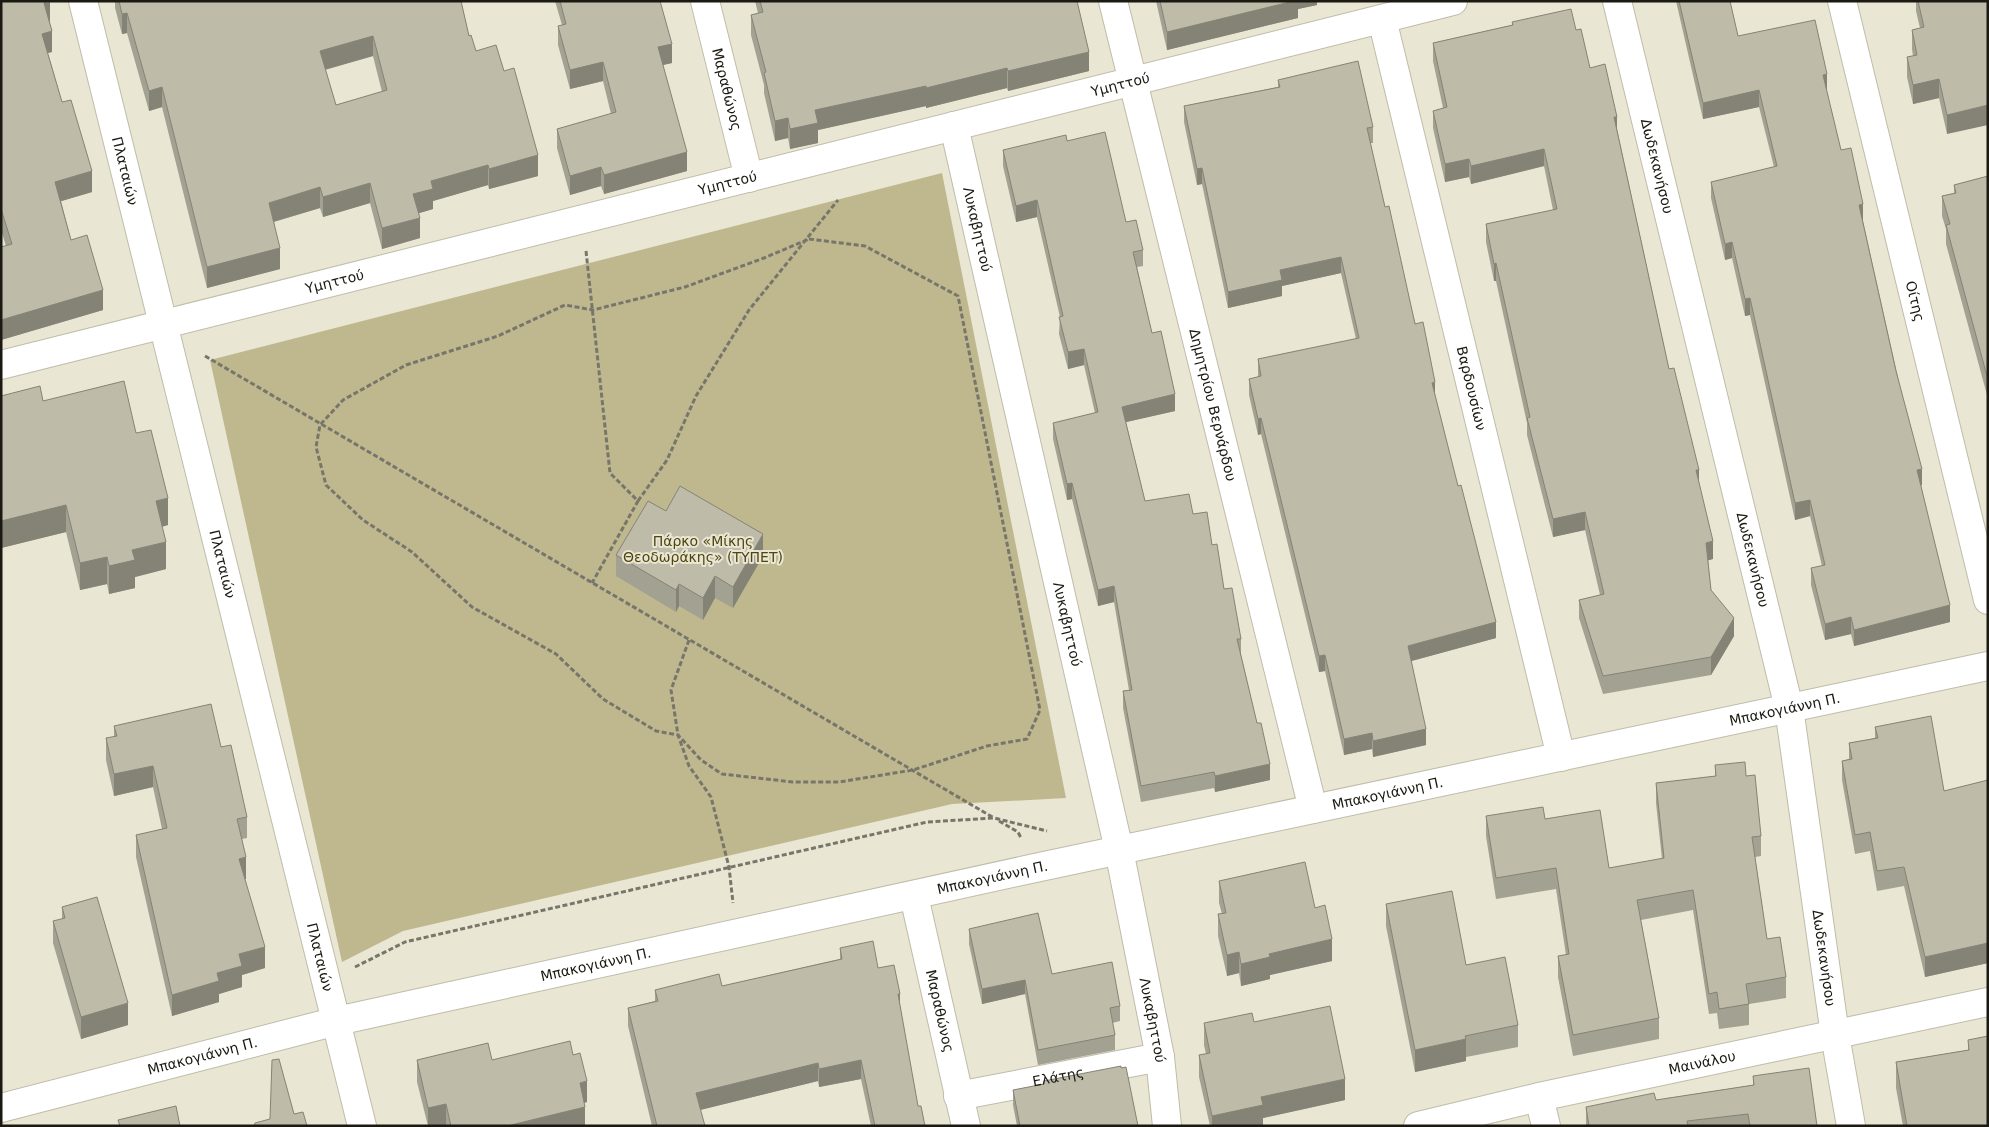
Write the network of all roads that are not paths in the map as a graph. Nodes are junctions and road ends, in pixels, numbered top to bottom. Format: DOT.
graph roads {
  1 [pos="83,1"];
  2 [pos="705,1"];
  3 [pos="1113,1"];
  4 [pos="1453,1"];
  5 [pos="1617,1"];
  6 [pos="1842,1"];
  7 [pos="1382,19"];
  8 [pos="1132,81"];
  9 [pos="954,126"];
  10 [pos="749,178"];
  11 [pos="164,324"];
  12 [pos="1,365"];
  13 [pos="1988,600"];
  14 [pos="1988,666"];
  15 [pos="1789,708"];
  16 [pos="1561,757"];
  17 [pos="1313,809"];
  18 [pos="1119,850"];
  19 [pos="914,896"];
  20 [pos="1988,1002"];
  21 [pos="337,1022"];
  22 [pos="1836,1035"];
  23 [pos="1160,1056"];
  24 [pos="958,1096"];
  25 [pos="1540,1097"];
  26 [pos="1,1108"];
  27 [pos="362,1126"];
  28 [pos="966,1126"];
  29 [pos="1167,1126"];
  30 [pos="1418,1126"];
  31 [pos="1546,1126"];
  32 [pos="1851,1126"];
  1 -- 11 [label="street, Πλαταιών"];
  2 -- 10 [label="street, Μαραθώνος"];
  3 -- 8 [label="street, Δημητρίου Βερνάρδου"];
  4 -- 7 [label="street, Υμηττού"];
  5 -- 15 [label="street, Δωδεκανήσου"];
  6 -- 13 [label="street, Οίτης"];
  7 -- 8 [label="street, Υμηττού"];
  7 -- 16 [label="street, Βαρδουσίων"];
  8 -- 9 [label="street, Υμηττού"];
  8 -- 17 [label="street, Δημητρίου Βερνάρδου"];
  9 -- 10 [label="street, Υμηττού"];
  9 -- 18 [label="street, Λυκαβηττού"];
  10 -- 11 [label="street, Υμηττού"];
  11 -- 12 [label="street, Υμηττού"];
  11 -- 21 [label="street, Πλαταιών"];
  14 -- 15 [label="street, Μπακογιάννη Π."];
  15 -- 16 [label="street, Μπακογιάννη Π."];
  15 -- 22 [label="street, Δωδεκανήσου"];
  16 -- 17 [label="street, Μπακογιάννη Π."];
  17 -- 18 [label="street, Μπακογιάννη Π."];
  18 -- 19 [label="street, Μπακογιάννη Π."];
  18 -- 23 [label="street, Λυκαβηττού"];
  19 -- 21 [label="street, Μπακογιάννη Π."];
  19 -- 24 [label="street, Μαραθώνος"];
  20 -- 22 [label="street, Μαινάλου"];
  21 -- 26 [label="street, Μπακογιάννη Π."];
  21 -- 27 [label="street, Πλαταιών"];
  22 -- 25 [label="street, Μαινάλου"];
  22 -- 32 [label="street, Δωδεκανήσου"];
  23 -- 24 [label="street, Ελάτης"];
  23 -- 29 [label="street, Λυκαβηττού"];
  24 -- 28 [label="street, Μαραθώνος"];
  25 -- 30 [label="street, Μαινάλου"];
  25 -- 31 [label="street"];
}
